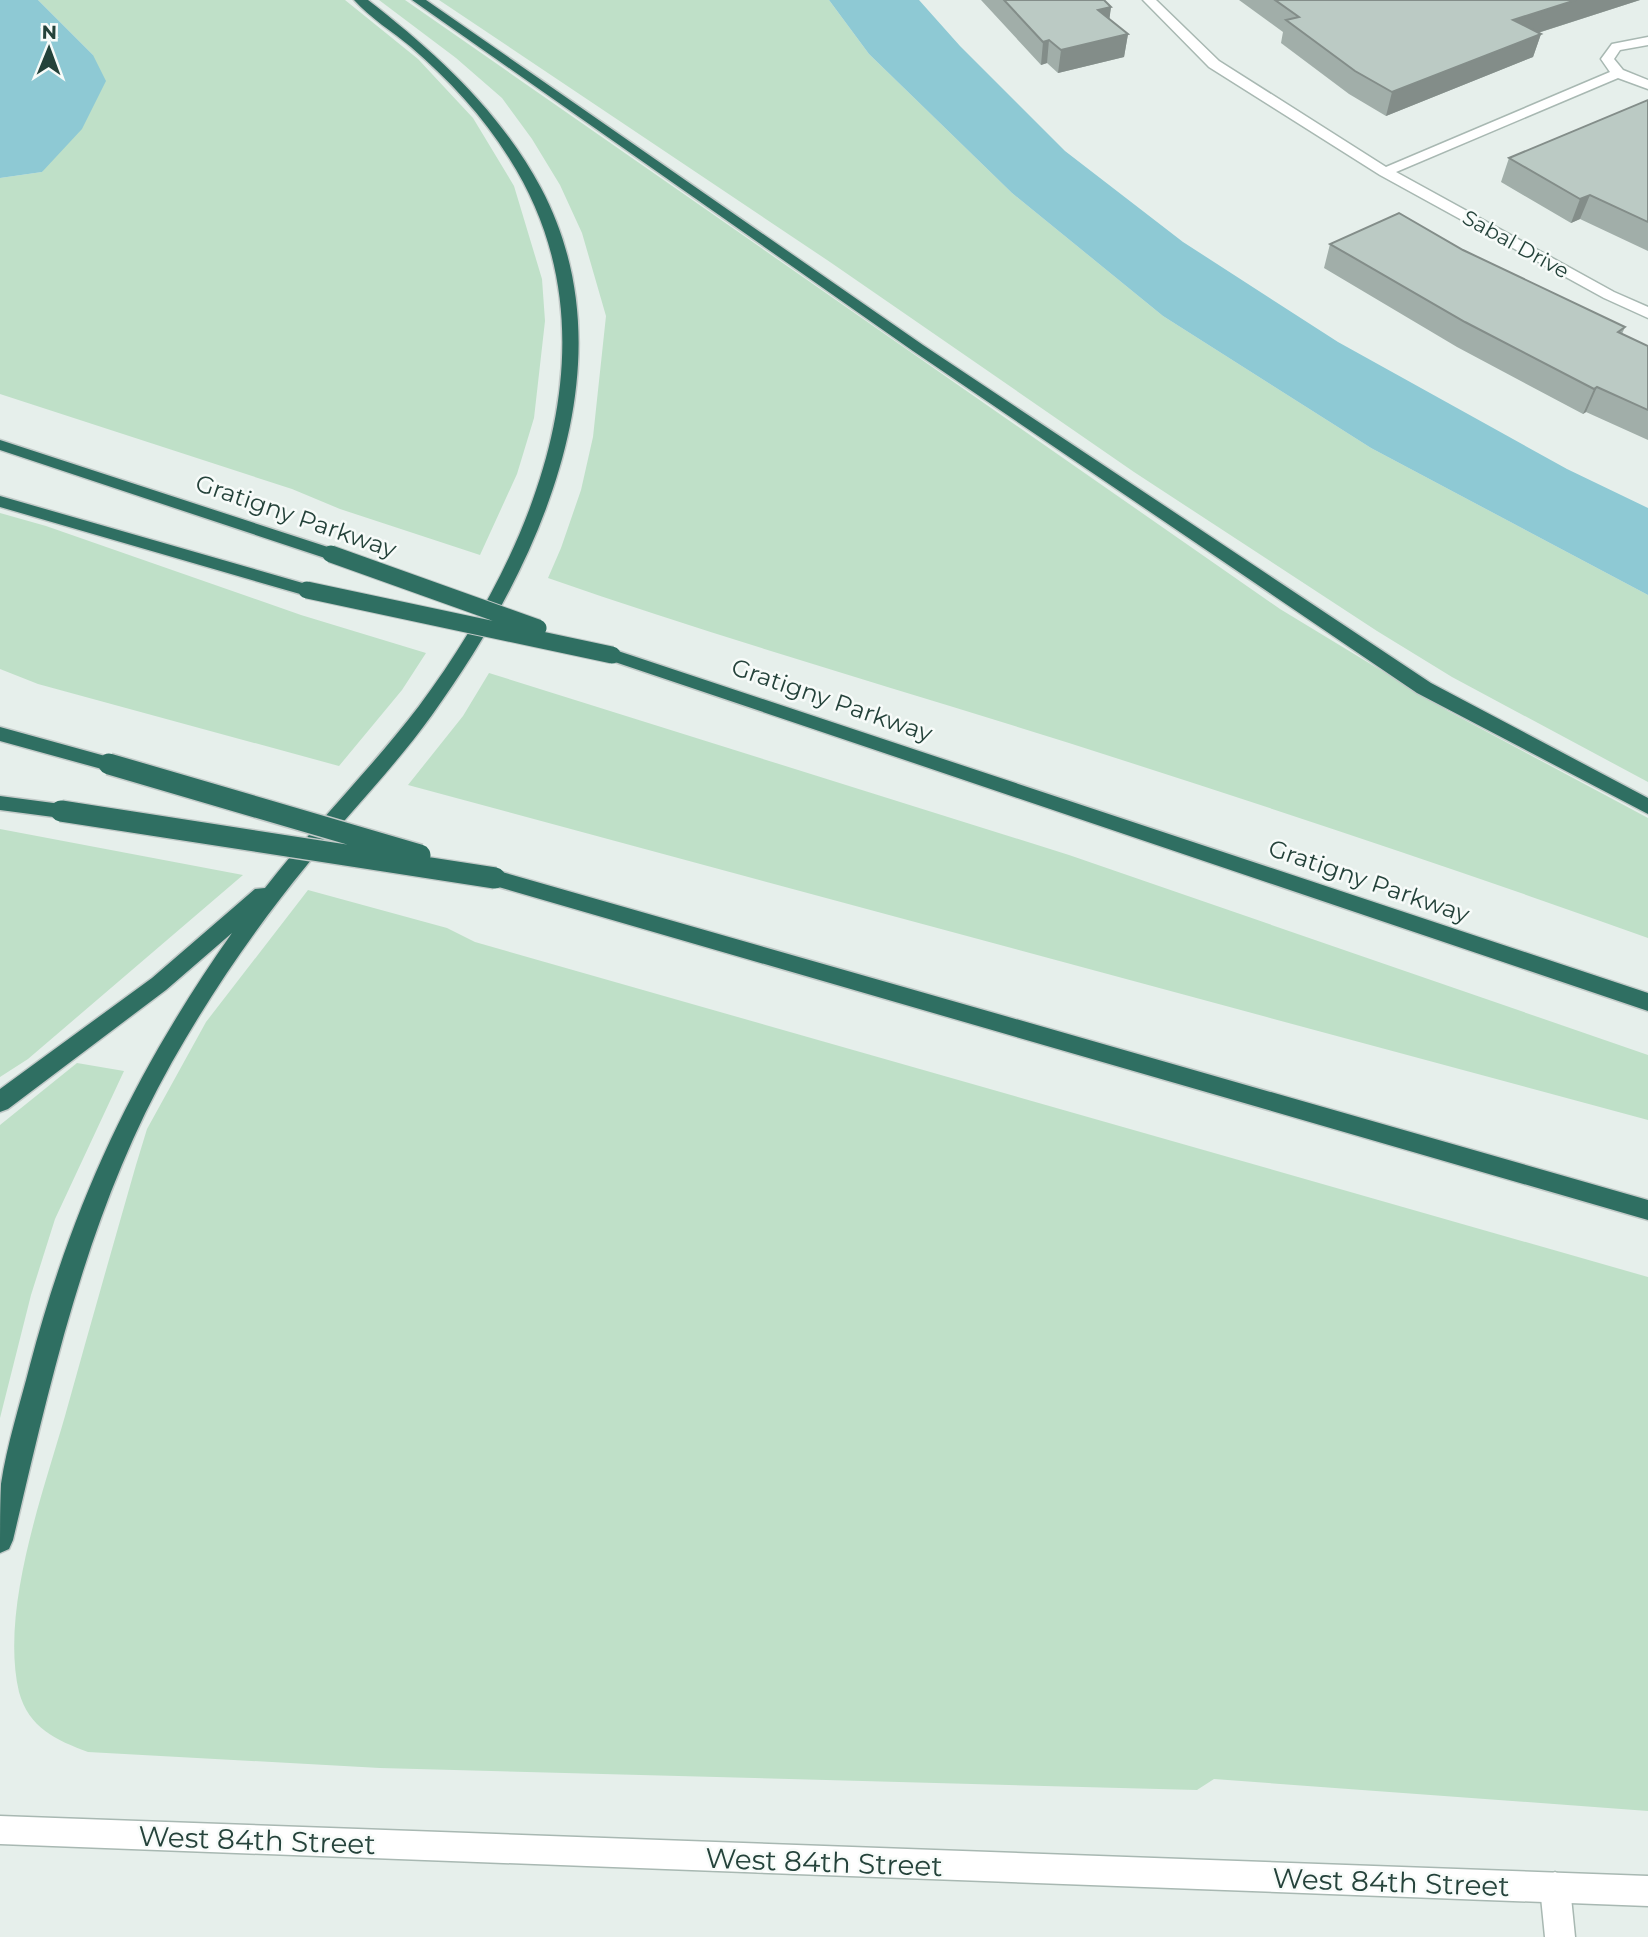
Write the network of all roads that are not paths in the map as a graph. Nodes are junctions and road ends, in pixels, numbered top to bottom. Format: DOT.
graph roads {
  1 [pos="360,0"];
  2 [pos="418,0"];
  3 [pos="1149,0"];
  4 [pos="1648,41"];
  5 [pos="1618,73"];
  6 [pos="1648,85"];
  7 [pos="1385,172"];
  8 [pos="1648,313"];
  9 [pos="0,445"];
  10 [pos="0,501"];
  11 [pos="612,654"];
  12 [pos="0,734"];
  13 [pos="0,803"];
  14 [pos="1648,807"];
  15 [pos="295,865"];
  16 [pos="495,878"];
  17 [pos="1648,1002"];
  18 [pos="0,1102"];
  19 [pos="1648,1210"];
  20 [pos="0,1540"];
  21 [pos="0,1830"];
  22 [pos="1555,1887"];
  23 [pos="1648,1891"];
  24 [pos="1560,1937"];
  1 -- 15 [label="highway"];
  2 -- 14 [label="highway"];
  3 -- 7 [label="street, Sabal Drive"];
  4 -- 5 [label="street"];
  5 -- 6 [label="street"];
  5 -- 7 [label="street"];
  7 -- 8 [label="street, Sabal Drive"];
  9 -- 11 [label="highway, Gratigny Parkway, bridge"];
  10 -- 11 [label="highway, bridge"];
  11 -- 17 [label="highway, Gratigny Parkway"];
  12 -- 16 [label="highway, bridge"];
  13 -- 16 [label="highway, bridge"];
  15 -- 18 [label="highway"];
  15 -- 20 [label="highway"];
  16 -- 19 [label="highway"];
  21 -- 22 [label="street, West 84th Street"];
  22 -- 23 [label="street, West 84th Street"];
  22 -- 24 [label="street"];
}
